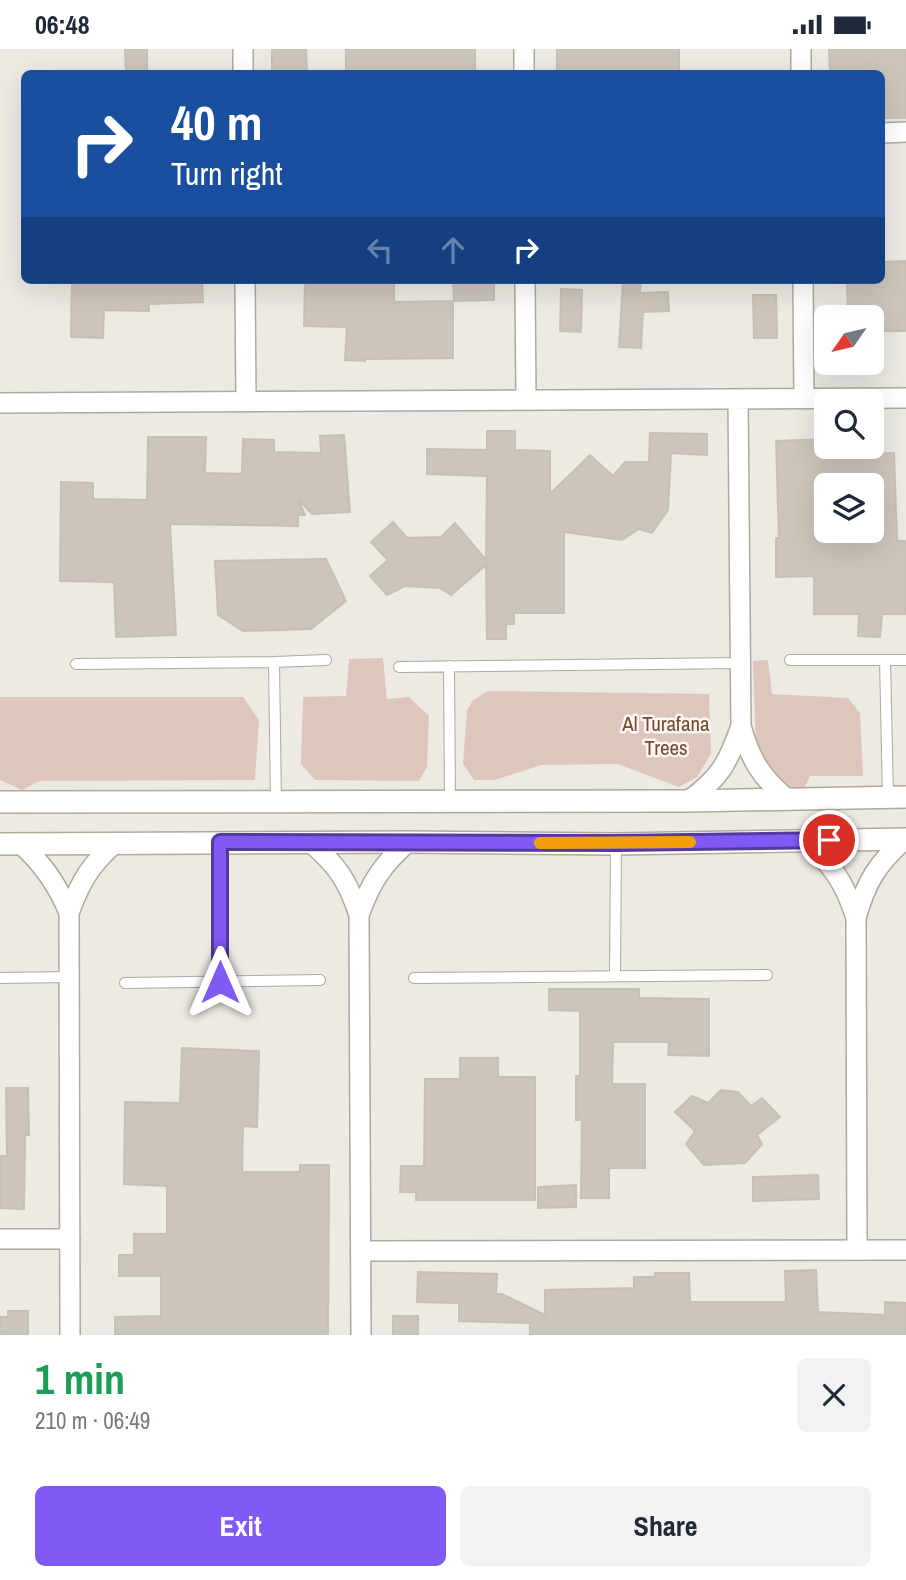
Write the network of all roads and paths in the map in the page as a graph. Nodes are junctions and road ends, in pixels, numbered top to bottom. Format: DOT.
graph roads {
  1 [pos="243,49"];
  2 [pos="524,49"];
  3 [pos="800,49"];
  4 [pos="243,70"];
  5 [pos="524,70"];
  6 [pos="800,70"];
  7 [pos="906,132"];
  8 [pos="885,133"];
  9 [pos="245,284"];
  10 [pos="525,284"];
  11 [pos="803,284"];
  12 [pos="906,398"];
  13 [pos="738,399"];
  14 [pos="804,399"];
  15 [pos="526,400"];
  16 [pos="246,401"];
  17 [pos="0,403"];
  18 [pos="326,660"];
  19 [pos="790,660"];
  20 [pos="886,660"];
  21 [pos="906,660"];
  22 [pos="274,662"];
  23 [pos="740,663"];
  24 [pos="76,664"];
  25 [pos="449,666"];
  26 [pos="399,667"];
  27 [pos="741,726"];
  28 [pos="897,797"];
  29 [pos="3,799"];
  30 [pos="787,799"];
  31 [pos="450,801"];
  32 [pos="688,801"];
  33 [pos="276,802"];
  34 [pos="906,839"];
  35 [pos="803,840"];
  36 [pos="220,842"];
  37 [pos="310,842"];
  38 [pos="408,842"];
  39 [pos="115,843"];
  40 [pos="616,843"];
  41 [pos="11,844"];
  42 [pos="69,913"];
  43 [pos="359,915"];
  44 [pos="856,918"];
  45 [pos="767,975"];
  46 [pos="615,976"];
  47 [pos="69,977"];
  48 [pos="0,978"];
  49 [pos="414,978"];
  50 [pos="320,980"];
  51 [pos="220,982"];
  52 [pos="125,983"];
  53 [pos="0,1239"];
  54 [pos="70,1239"];
  55 [pos="858,1250"];
  56 [pos="906,1250"];
  57 [pos="361,1251"];
  58 [pos="70,1335"];
  59 [pos="361,1335"];
  1 -- 4 [label="street"];
  2 -- 5 [label="street"];
  3 -- 6 [label="street"];
  7 -- 8 [label="street"];
  9 -- 16 [label="street"];
  10 -- 15 [label="street"];
  11 -- 14 [label="street"];
  12 -- 14 [label="street"];
  13 -- 14 [label="street"];
  13 -- 15 [label="street"];
  13 -- 23 [label="street"];
  15 -- 16 [label="street"];
  16 -- 17 [label="street"];
  18 -- 22 [label="lane"];
  19 -- 20 [label="lane"];
  20 -- 21 [label="lane"];
  20 -- 28 [label="lane"];
  22 -- 24 [label="lane"];
  22 -- 33 [label="lane"];
  23 -- 25 [label="lane"];
  23 -- 27 [label="street"];
  25 -- 26 [label="lane"];
  25 -- 31 [label="lane"];
  27 -- 30 [label="street"];
  27 -- 32 [label="street"];
  28 -- 30 [label="main road"];
  29 -- 33 [label="main road"];
  30 -- 32 [label="main road"];
  31 -- 32 [label="main road"];
  31 -- 33 [label="main road"];
  34 -- 35 [label="main road"];
  34 -- 44 [label="street"];
  35 -- 40 [label="main road"];
  35 -- 44 [label="street"];
  36 -- 37 [label="main road"];
  36 -- 39 [label="main road"];
  36 -- 51 [label="lane"];
  37 -- 38 [label="main road"];
  37 -- 43 [label="street"];
  38 -- 40 [label="main road"];
  38 -- 43 [label="street"];
  39 -- 41 [label="main road"];
  39 -- 42 [label="street"];
  40 -- 46 [label="lane"];
  41 -- 42 [label="street"];
  42 -- 47 [label="street"];
  43 -- 57 [label="street"];
  44 -- 55 [label="street"];
  45 -- 46 [label="lane"];
  46 -- 49 [label="lane"];
  47 -- 48 [label="lane"];
  47 -- 54 [label="street"];
  50 -- 51 [label="lane"];
  51 -- 52 [label="lane"];
  53 -- 54 [label="street"];
  54 -- 58 [label="street"];
  55 -- 56 [label="street"];
  55 -- 57 [label="street"];
  57 -- 59 [label="street"];
}
